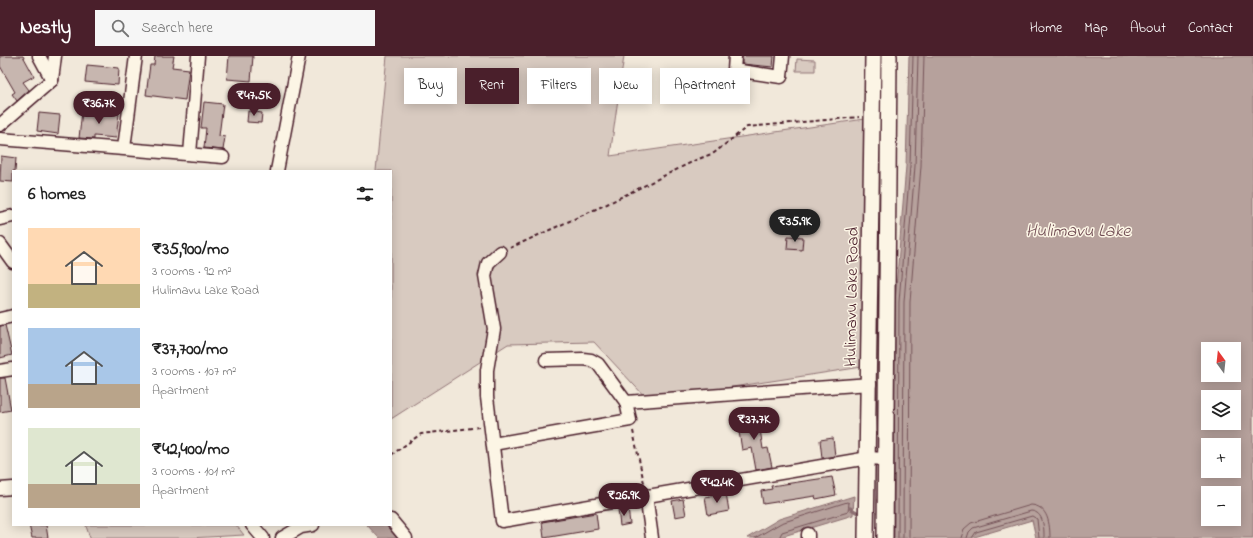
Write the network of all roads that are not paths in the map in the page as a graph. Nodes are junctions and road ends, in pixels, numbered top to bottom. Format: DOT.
graph roads {
  1 [pos="39,56"];
  2 [pos="55,56"];
  3 [pos="136,56"];
  4 [pos="198,56"];
  5 [pos="299,56"];
  6 [pos="735,56"];
  7 [pos="783,56"];
  8 [pos="873,56"];
  9 [pos="889,56"];
  10 [pos="52,80"];
  11 [pos="0,125"];
  12 [pos="0,138"];
  13 [pos="124,148"];
  14 [pos="190,154"];
  15 [pos="223,157"];
  16 [pos="277,170"];
  17 [pos="12,216"];
  18 [pos="0,219"];
  19 [pos="0,244"];
  20 [pos="500,252"];
  21 [pos="12,261"];
  22 [pos="12,316"];
  23 [pos="0,319"];
  24 [pos="546,360"];
  25 [pos="12,368"];
  26 [pos="0,371"];
  27 [pos="870,384"];
  28 [pos="626,402"];
  29 [pos="493,444"];
  30 [pos="868,458"];
  31 [pos="885,459"];
  32 [pos="12,488"];
  33 [pos="0,489"];
  34 [pos="646,495"];
  35 [pos="392,521"];
  36 [pos="253,526"];
  37 [pos="307,526"];
  38 [pos="263,538"];
  39 [pos="282,538"];
  40 [pos="406,538"];
  41 [pos="652,538"];
  42 [pos="866,538"];
  43 [pos="885,538"];
  1 -- 10 [label="street"];
  2 -- 10 [label="street"];
  3 -- 13 [label="street"];
  4 -- 14 [label="street"];
  5 -- 16 [label="street"];
  6 -- 7 [label="street"];
  8 -- 27 [label="main road, Hulimavu Lake Road"];
  9 -- 31 [label="main road, Hulimavu Lake Road"];
  10 -- 11 [label="street"];
  12 -- 13 [label="street"];
  13 -- 14 [label="street"];
  14 -- 15 [label="street"];
  17 -- 18 [label="street"];
  19 -- 21 [label="street"];
  20 -- 29 [label="street"];
  22 -- 23 [label="street"];
  24 -- 28 [label="street"];
  25 -- 26 [label="street"];
  27 -- 28 [label="street"];
  27 -- 30 [label="main road, Hulimavu Lake Road"];
  28 -- 29 [label="street"];
  29 -- 34 [label="street"];
  30 -- 31 [label="street"];
  30 -- 34 [label="street"];
  30 -- 42 [label="main road, Hulimavu Lake Road"];
  31 -- 43 [label="main road, Hulimavu Lake Road"];
  32 -- 33 [label="street"];
  34 -- 41 [label="street"];
  35 -- 40 [label="street"];
  36 -- 38 [label="street"];
  37 -- 39 [label="street"];
}
